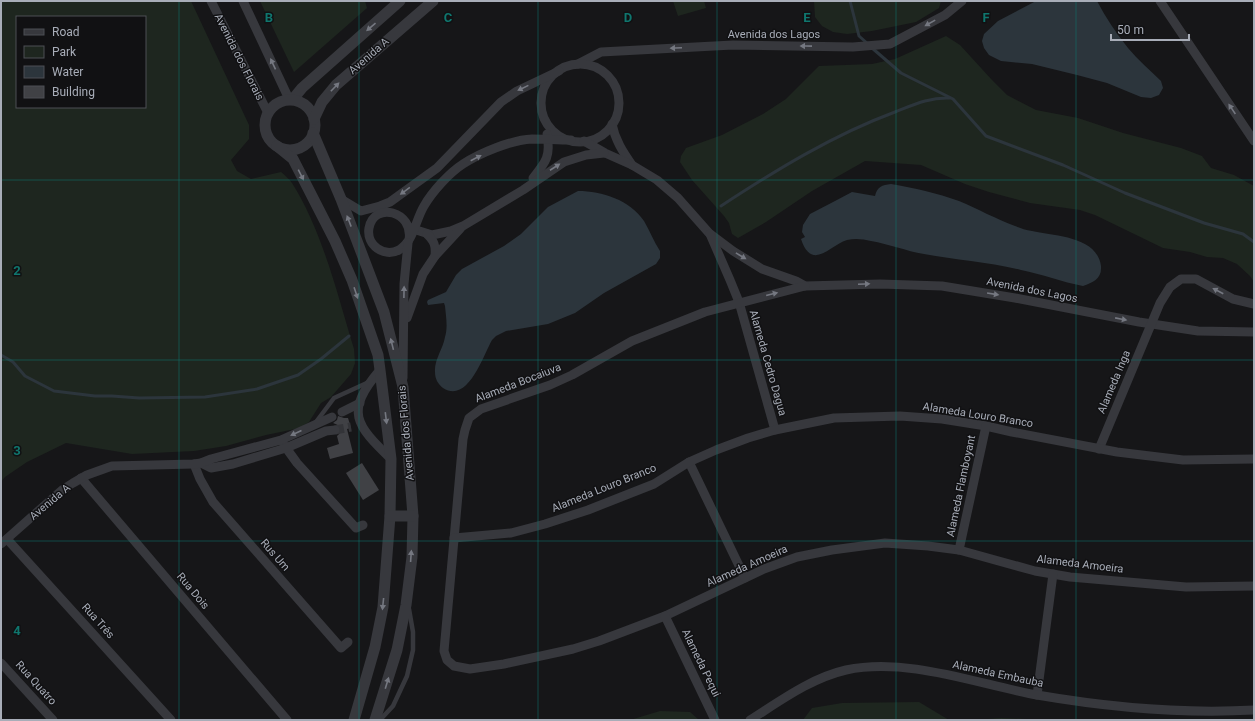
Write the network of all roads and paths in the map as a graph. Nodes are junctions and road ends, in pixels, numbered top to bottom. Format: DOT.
graph roads {
  1 [pos="211,1"];
  2 [pos="243,1"];
  3 [pos="400,1"];
  4 [pos="433,1"];
  5 [pos="962,1"];
  6 [pos="1160,1"];
  7 [pos="578,64"];
  8 [pos="559,71"];
  9 [pos="291,99"];
  10 [pos="268,113"];
  11 [pos="314,119"];
  12 [pos="545,120"];
  13 [pos="612,124"];
  14 [pos="313,134"];
  15 [pos="548,140"];
  16 [pos="571,140"];
  17 [pos="584,141"];
  18 [pos="1254,141"];
  19 [pos="276,146"];
  20 [pos="605,153"];
  21 [pos="632,165"];
  22 [pos="437,168"];
  23 [pos="445,181"];
  24 [pos="523,190"];
  25 [pos="341,199"];
  26 [pos="390,202"];
  27 [pos="361,211"];
  28 [pos="380,214"];
  29 [pos="462,226"];
  30 [pos="411,228"];
  31 [pos="709,233"];
  32 [pos="426,234"];
  33 [pos="409,241"];
  34 [pos="435,256"];
  35 [pos="805,286"];
  36 [pos="739,302"];
  37 [pos="1254,304"];
  38 [pos="1152,324"];
  39 [pos="1254,332"];
  40 [pos="404,351"];
  41 [pos="380,370"];
  42 [pos="370,382"];
  43 [pos="403,387"];
  44 [pos="360,403"];
  45 [pos="342,412"];
  46 [pos="314,425"];
  47 [pos="361,425"];
  48 [pos="986,426"];
  49 [pos="351,427"];
  50 [pos="775,430"];
  51 [pos="283,444"];
  52 [pos="1099,449"];
  53 [pos="391,459"];
  54 [pos="1254,459"];
  55 [pos="689,462"];
  56 [pos="198,464"];
  57 [pos="81,478"];
  58 [pos="390,516"];
  59 [pos="413,516"];
  60 [pos="363,525"];
  61 [pos="454,538"];
  62 [pos="4,541"];
  63 [pos="959,550"];
  64 [pos="1053,574"];
  65 [pos="745,578"];
  66 [pos="1254,586"];
  67 [pos="407,598"];
  68 [pos="665,616"];
  69 [pos="348,642"];
  70 [pos="1,662"];
  71 [pos="449,663"];
  72 [pos="1037,695"];
  73 [pos="1254,710"];
  74 [pos="53,720"];
  75 [pos="171,720"];
  76 [pos="287,720"];
  77 [pos="354,720"];
  78 [pos="375,720"];
  79 [pos="380,720"];
  80 [pos="715,720"];
  81 [pos="750,720"];
  1 -- 10 [label="street, Avenida dos Florais"];
  9 -- 2 [label="street, one-way"];
  3 -- 9 [label="street, Avenida A, one-way"];
  11 -- 4 [label="street, Avenida A, one-way"];
  5 -- 7 [label="street, Avenida dos Lagos, one-way"];
  18 -- 6 [label="street, one-way"];
  7 -- 8 [label="street, Avenida dos Lagos"];
  7 -- 13 [label="street"];
  8 -- 12 [label="street, Avenida dos Lagos"];
  8 -- 22 [label="street, Avenida dos Lagos, one-way"];
  9 -- 10 [label="street, Avenida dos Florais"];
  9 -- 11 [label="street"];
  10 -- 19 [label="street, Avenida dos Florais"];
  11 -- 14 [label="street, Avenida dos Florais"];
  12 -- 15 [label="street"];
  12 -- 16 [label="street, Avenida dos Lagos"];
  13 -- 17 [label="street, Avenida dos Lagos"];
  13 -- 21 [label="street, Avenida dos Lagos"];
  14 -- 19 [label="street"];
  14 -- 25 [label="street, Avenida dos Florais"];
  15 -- 16 [label="street"];
  23 -- 15 [label="street, one-way"];
  15 -- 24 [label="street"];
  16 -- 17 [label="street, Avenida dos Lagos"];
  17 -- 20 [label="street, Avenida dos Lagos"];
  19 -- 41 [label="street, Avenida dos Florais, one-way"];
  20 -- 21 [label="street, Avenida dos Lagos"];
  24 -- 20 [label="street, one-way"];
  21 -- 31 [label="street, Avenida dos Lagos"];
  22 -- 23 [label="street"];
  22 -- 26 [label="street, Avenida dos Lagos, one-way"];
  23 -- 30 [label="street"];
  24 -- 29 [label="street"];
  25 -- 27 [label="street"];
  43 -- 25 [label="street, Avenida dos Florais, one-way"];
  26 -- 27 [label="street, Avenida dos Lagos"];
  26 -- 28 [label="street"];
  27 -- 28 [label="street"];
  28 -- 30 [label="street"];
  28 -- 33 [label="street"];
  29 -- 32 [label="street"];
  29 -- 34 [label="street"];
  30 -- 32 [label="street"];
  30 -- 33 [label="street"];
  31 -- 35 [label="street, Avenida dos Lagos, one-way"];
  31 -- 36 [label="street, Alameda Cedro Dagua"];
  32 -- 34 [label="street"];
  40 -- 33 [label="street, one-way"];
  34 -- 40 [label="street"];
  36 -- 35 [label="street, Avenida dos Lagos, one-way"];
  35 -- 38 [label="street, Avenida dos Lagos, one-way"];
  36 -- 50 [label="street, Alameda Cedro Dagua"];
  36 -- 61 [label="street, Alameda Bocaiuva"];
  37 -- 38 [label="street, Alameda Inga, one-way"];
  38 -- 39 [label="street, Avenida dos Lagos"];
  38 -- 52 [label="street, Alameda Inga"];
  40 -- 43 [label="street"];
  41 -- 42 [label="street"];
  41 -- 53 [label="street, Avenida dos Florais, one-way"];
  42 -- 44 [label="street"];
  42 -- 46 [label="lane"];
  43 -- 59 [label="street, Avenida dos Florais"];
  44 -- 45 [label="street"];
  44 -- 47 [label="street"];
  46 -- 51 [label="street, one-way"];
  46 -- 51 [label="street"];
  47 -- 49 [label="street"];
  47 -- 53 [label="street"];
  48 -- 50 [label="street, Alameda Louro Branco"];
  48 -- 52 [label="street, Alameda Louro Branco"];
  48 -- 63 [label="street, Alameda Flamboyant"];
  50 -- 55 [label="street, Alameda Louro Branco"];
  51 -- 56 [label="street, Avenida A"];
  51 -- 56 [label="street, Avenida A"];
  51 -- 60 [label="street"];
  52 -- 54 [label="street, Alameda Louro Branco"];
  53 -- 58 [label="street, Avenida dos Florais"];
  55 -- 61 [label="street, Alameda Louro Branco"];
  55 -- 65 [label="street"];
  56 -- 57 [label="street, Avenida A"];
  56 -- 69 [label="street, Rus Um"];
  57 -- 62 [label="street, Avenida A"];
  57 -- 76 [label="street, Rua Dois"];
  58 -- 59 [label="street"];
  58 -- 77 [label="street, Avenida dos Florais, one-way"];
  67 -- 59 [label="street, Avenida dos Florais, one-way"];
  61 -- 71 [label="street, Alameda Bocaiuva"];
  62 -- 75 [label="street, Rua Três"];
  63 -- 64 [label="street, Alameda Amoeira"];
  63 -- 65 [label="street, Alameda Amoeira"];
  64 -- 66 [label="street, Alameda Amoeira"];
  64 -- 72 [label="street"];
  65 -- 68 [label="street, Alameda Amoeira"];
  78 -- 67 [label="street, Avenida dos Florais, one-way"];
  67 -- 79 [label="lane"];
  68 -- 71 [label="street, Alameda Amoeira"];
  68 -- 80 [label="street, Alameda Pequi"];
  70 -- 74 [label="street, Rua Quatro"];
  72 -- 73 [label="street, Alameda Embauba"];
  72 -- 81 [label="street, Alameda Embauba"];
}
